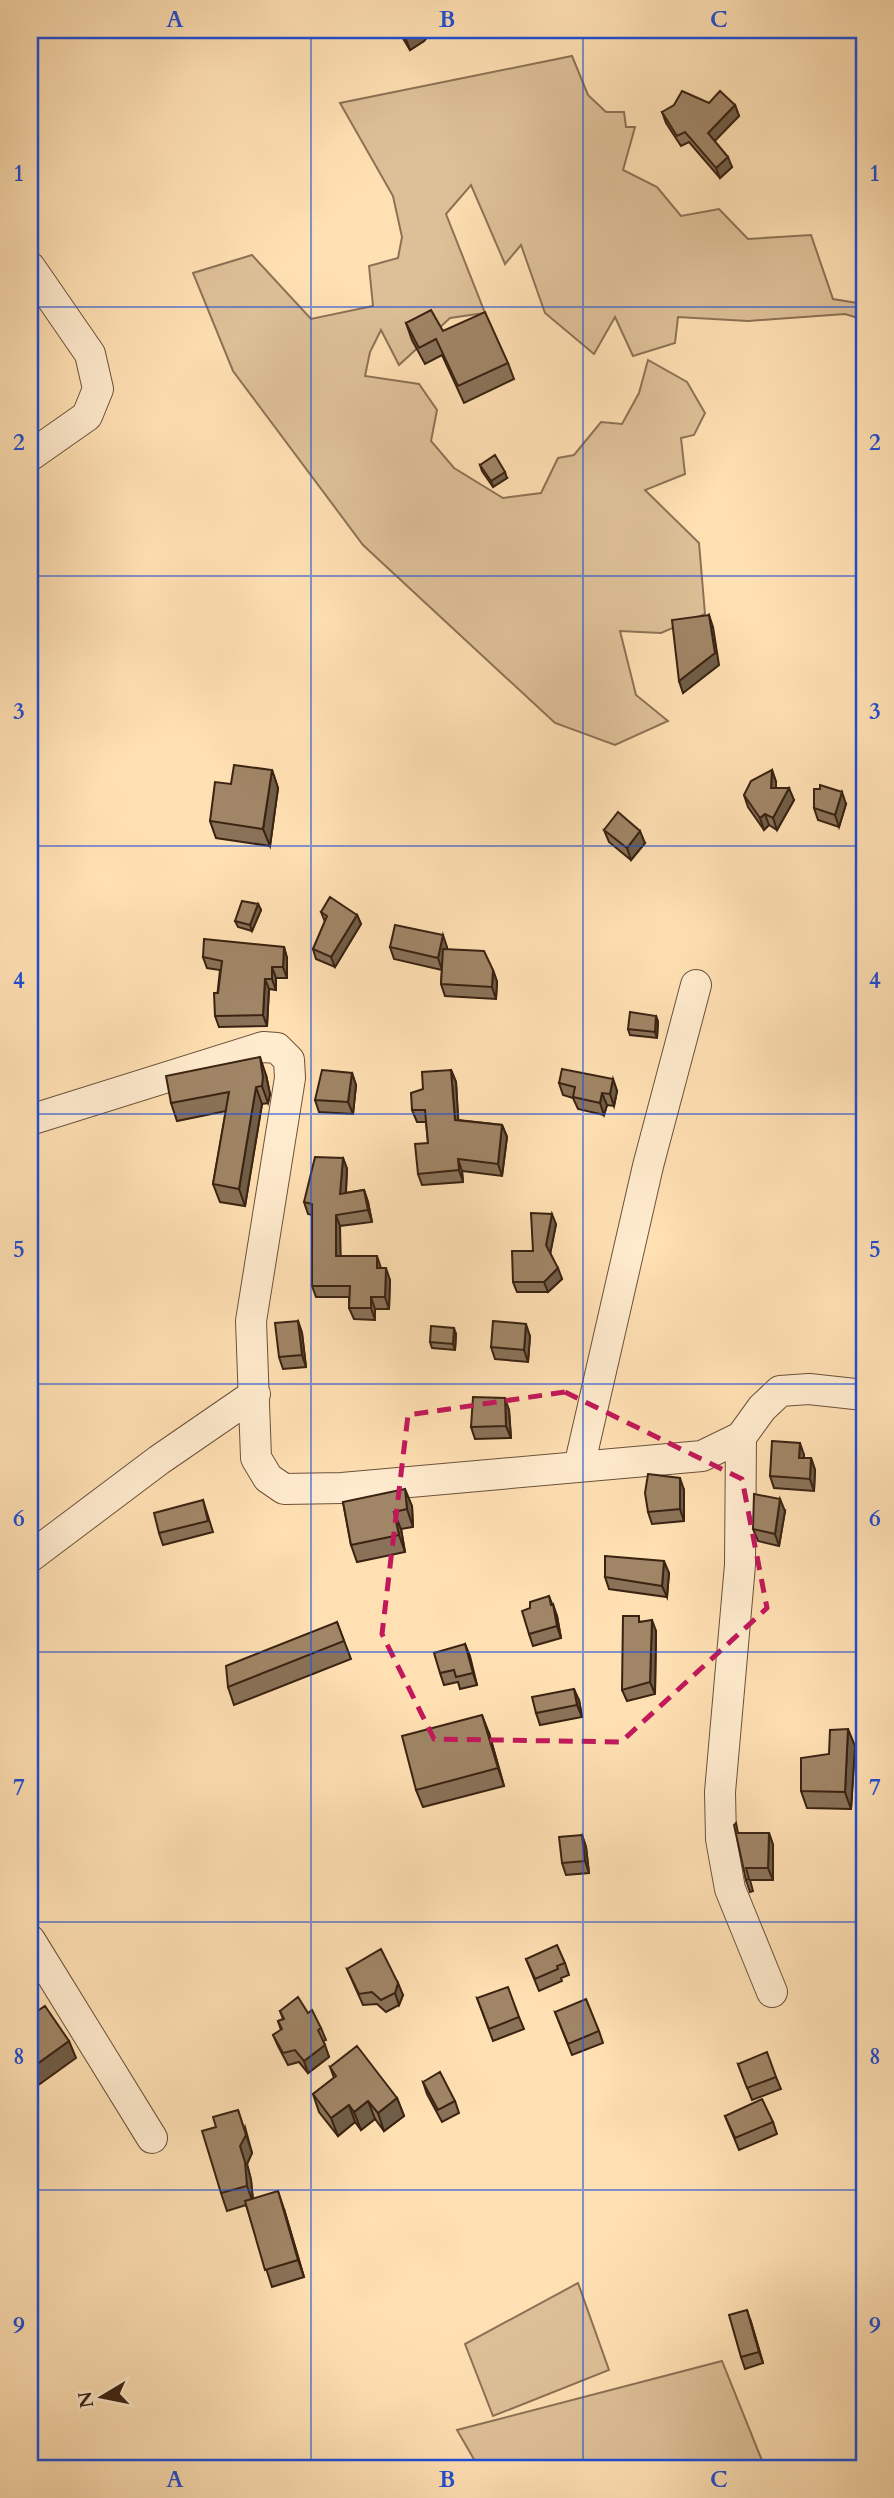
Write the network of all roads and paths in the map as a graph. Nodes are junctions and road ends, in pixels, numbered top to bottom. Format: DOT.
graph roads {
  1 [pos="30,267"];
  2 [pos="30,456"];
  3 [pos="695,985"];
  4 [pos="30,1120"];
  5 [pos="255,1394"];
  6 [pos="864,1395"];
  7 [pos="741,1437"];
  8 [pos="579,1467"];
  9 [pos="30,1557"];
  10 [pos="30,1940"];
  11 [pos="772,1992"];
  12 [pos="152,2138"];
  1 -- 2 [label="street"];
  3 -- 8 [label="street"];
  4 -- 5 [label="street"];
  5 -- 8 [label="street"];
  5 -- 9 [label="street"];
  6 -- 7 [label="street"];
  7 -- 8 [label="street"];
  7 -- 11 [label="street"];
  10 -- 12 [label="street"];
}
